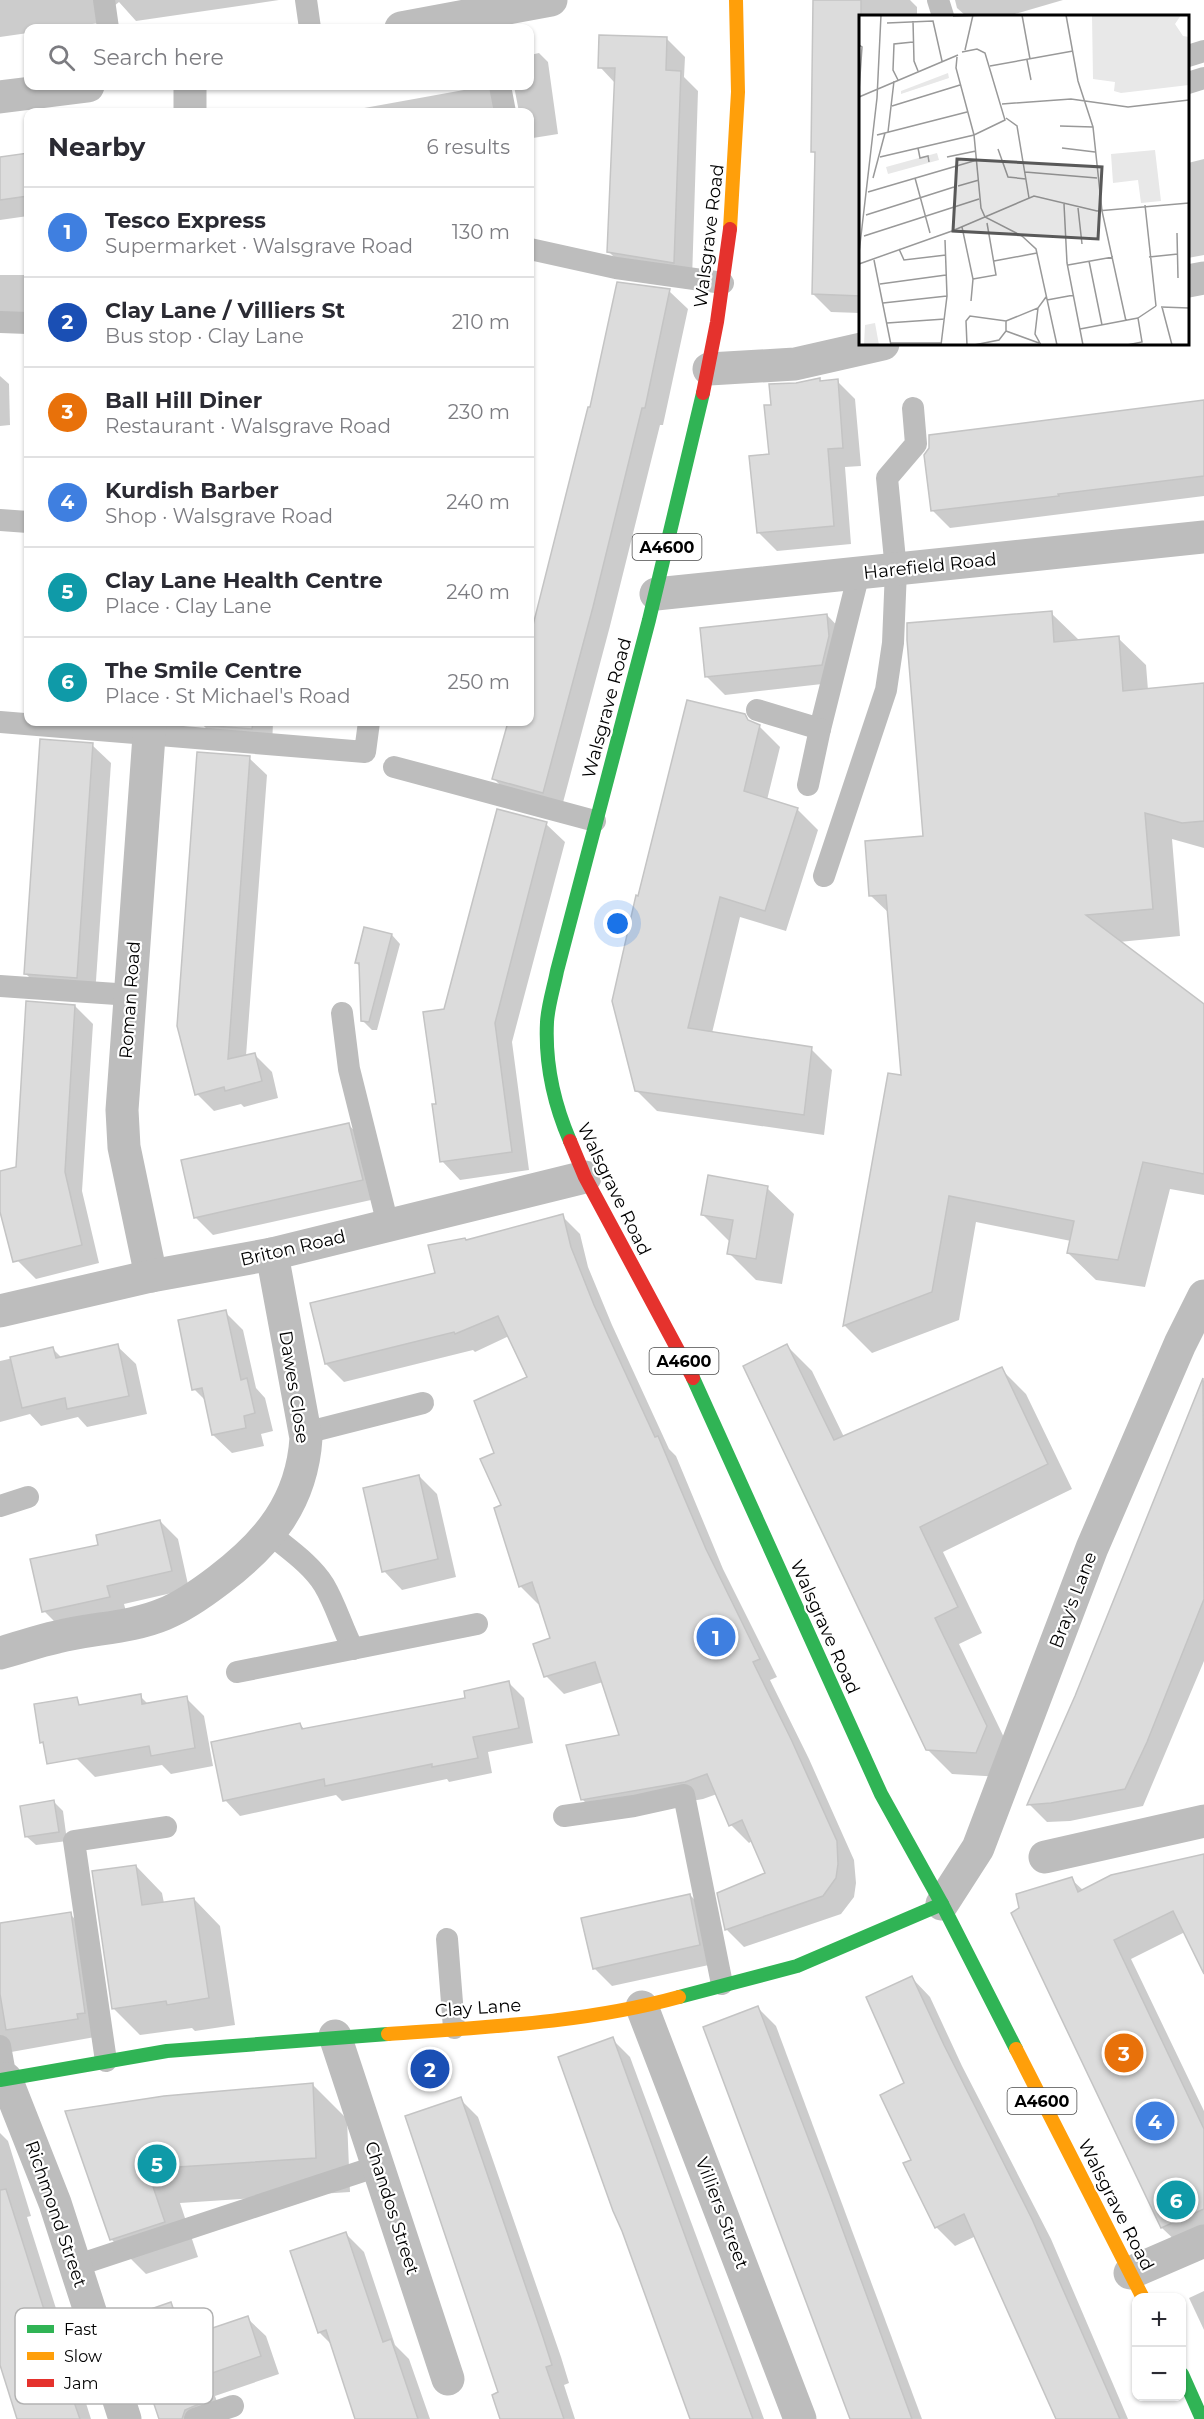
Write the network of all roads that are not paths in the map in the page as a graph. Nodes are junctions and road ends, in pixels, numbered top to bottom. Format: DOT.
graph roads {
  1 [pos="104,0"];
  2 [pos="306,0"];
  3 [pos="551,0"];
  4 [pos="736,0"];
  5 [pos="938,0"];
  6 [pos="943,15"];
  7 [pos="487,20"];
  8 [pos="107,24"];
  9 [pos="309,24"];
  10 [pos="444,24"];
  11 [pos="1204,51"];
  12 [pos="1189,56"];
  13 [pos="1204,78"];
  14 [pos="1189,83"];
  15 [pos="56,90"];
  16 [pos="189,90"];
  17 [pos="501,90"];
  18 [pos="0,97"];
  19 [pos="190,108"];
  20 [pos="504,108"];
  21 [pos="534,250"];
  22 [pos="1204,278"];
  23 [pos="1189,281"];
  24 [pos="723,283"];
  25 [pos="0,322"];
  26 [pos="24,323"];
  27 [pos="879,345"];
  28 [pos="709,369"];
  29 [pos="913,408"];
  30 [pos="0,520"];
  31 [pos="24,522"];
  32 [pos="1204,537"];
  33 [pos="896,570"];
  34 [pos="859,573"];
  35 [pos="656,594"];
  36 [pos="757,710"];
  37 [pos="0,722"];
  38 [pos="24,723"];
  39 [pos="100,726"];
  40 [pos="368,726"];
  41 [pos="150,728"];
  42 [pos="820,729"];
  43 [pos="394,767"];
  44 [pos="808,785"];
  45 [pos="595,821"];
  46 [pos="824,876"];
  47 [pos="0,986"];
  48 [pos="131,995"];
  49 [pos="342,1013"];
  50 [pos="585,1178"];
  51 [pos="388,1226"];
  52 [pos="272,1254"];
  53 [pos="151,1276"];
  54 [pos="1204,1296"];
  55 [pos="0,1311"];
  56 [pos="423,1403"];
  57 [pos="305,1433"];
  58 [pos="28,1497"];
  59 [pos="0,1506"];
  60 [pos="269,1533"];
  61 [pos="477,1624"];
  62 [pos="353,1649"];
  63 [pos="0,1653"];
  64 [pos="237,1672"];
  65 [pos="564,1816"];
  66 [pos="1204,1821"];
  67 [pos="166,1827"];
  68 [pos="1045,1857"];
  69 [pos="942,1904"];
  70 [pos="447,1939"];
  71 [pos="722,1984"];
  72 [pos="642,2007"];
  73 [pos="454,2028"];
  74 [pos="335,2036"];
  75 [pos="0,2046"];
  76 [pos="106,2061"];
  77 [pos="3,2079"];
  78 [pos="378,2166"];
  79 [pos="1204,2241"];
  80 [pos="75,2266"];
  81 [pos="1137,2285"];
  82 [pos="89,2308"];
  83 [pos="448,2379"];
  84 [pos="1186,2383"];
  85 [pos="120,2404"];
  86 [pos="233,2406"];
  87 [pos="125,2419"];
  88 [pos="195,2419"];
  89 [pos="800,2419"];
  90 [pos="1202,2419"];
  1 -- 8 [label="lane"];
  2 -- 9 [label="lane"];
  3 -- 7 [label="street"];
  4 -- 24 [label="main road, Walsgrave Road / A4600"];
  5 -- 6 [label="lane"];
  7 -- 10 [label="street"];
  11 -- 12 [label="lane"];
  13 -- 14 [label="lane"];
  15 -- 18 [label="street"];
  16 -- 19 [label="street"];
  17 -- 20 [label="lane"];
  21 -- 24 [label="lane"];
  22 -- 23 [label="street"];
  24 -- 28 [label="main road, Walsgrave Road / A4600"];
  25 -- 26 [label="lane"];
  27 -- 28 [label="street"];
  28 -- 35 [label="main road, Walsgrave Road / A4600"];
  29 -- 33 [label="lane"];
  30 -- 31 [label="lane"];
  32 -- 33 [label="street, Harefield Road"];
  33 -- 34 [label="street, Harefield Road"];
  33 -- 46 [label="lane"];
  34 -- 35 [label="street, Harefield Road"];
  34 -- 42 [label="lane"];
  35 -- 45 [label="main road, Walsgrave Road / A4600"];
  36 -- 42 [label="lane"];
  37 -- 38 [label="lane"];
  39 -- 41 [label="lane"];
  40 -- 41 [label="lane"];
  41 -- 48 [label="street, Roman Road"];
  42 -- 44 [label="lane"];
  43 -- 45 [label="lane"];
  45 -- 50 [label="main road, Walsgrave Road / A4600"];
  47 -- 48 [label="lane"];
  48 -- 53 [label="street, Roman Road"];
  49 -- 51 [label="lane"];
  50 -- 51 [label="street, Briton Road"];
  50 -- 69 [label="main road, Walsgrave Road / A4600"];
  51 -- 52 [label="street, Briton Road"];
  52 -- 53 [label="street, Briton Road"];
  52 -- 57 [label="street, Dawes Close"];
  53 -- 55 [label="street, Briton Road"];
  54 -- 69 [label="street, Bray's Lane"];
  56 -- 57 [label="lane"];
  57 -- 60 [label="street, Dawes Close"];
  58 -- 59 [label="lane"];
  60 -- 62 [label="lane"];
  60 -- 63 [label="street, Dawes Close"];
  61 -- 62 [label="lane"];
  62 -- 64 [label="lane"];
  65 -- 71 [label="lane"];
  66 -- 68 [label="street"];
  67 -- 76 [label="lane"];
  69 -- 71 [label="main road, Clay Lane"];
  69 -- 81 [label="main road, Walsgrave Road / A4600"];
  70 -- 73 [label="lane"];
  71 -- 72 [label="main road, Clay Lane"];
  72 -- 73 [label="main road, Clay Lane"];
  72 -- 89 [label="street, Villiers Street"];
  73 -- 74 [label="main road, Clay Lane"];
  74 -- 76 [label="main road, Clay Lane"];
  74 -- 78 [label="street, Chandos Street"];
  75 -- 77 [label="lane"];
  76 -- 77 [label="main road, Clay Lane"];
  77 -- 80 [label="street, Richmond Street"];
  78 -- 80 [label="lane"];
  78 -- 83 [label="street, Chandos Street"];
  79 -- 81 [label="street"];
  80 -- 82 [label="street, Richmond Street"];
  84 -- 90 [label="main road"];
  85 -- 87 [label="street, Richmond Street"];
  86 -- 88 [label="lane"];
}
